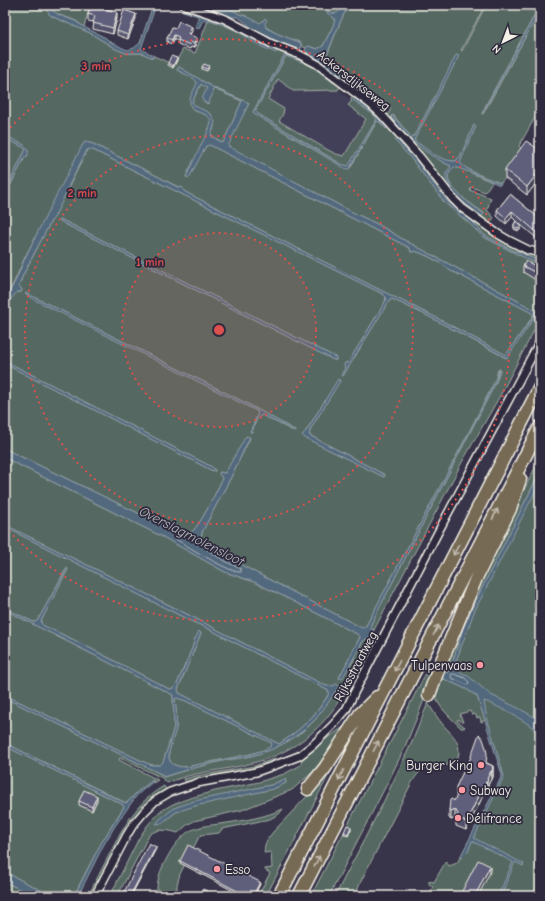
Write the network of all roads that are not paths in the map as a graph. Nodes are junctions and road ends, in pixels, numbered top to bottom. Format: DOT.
graph roads {
  1 [pos="184,5"];
  2 [pos="540,252"];
  3 [pos="540,341"];
  4 [pos="540,387"];
  5 [pos="540,428"];
  6 [pos="532,444"];
  7 [pos="384,691"];
  8 [pos="430,695"];
  9 [pos="308,789"];
  10 [pos="96,896"];
  11 [pos="279,896"];
  12 [pos="299,896"];
  1 -- 2 [label="street, Ackersdijkseweg"];
  3 -- 10 [label="street, Rijksstraatweg"];
  4 -- 7 [label="highway, one-way"];
  5 -- 6 [label="highway"];
  6 -- 8 [label="highway"];
  12 -- 6 [label="highway, one-way"];
  7 -- 9 [label="highway"];
  7 -- 11 [label="highway, one-way"];
}
